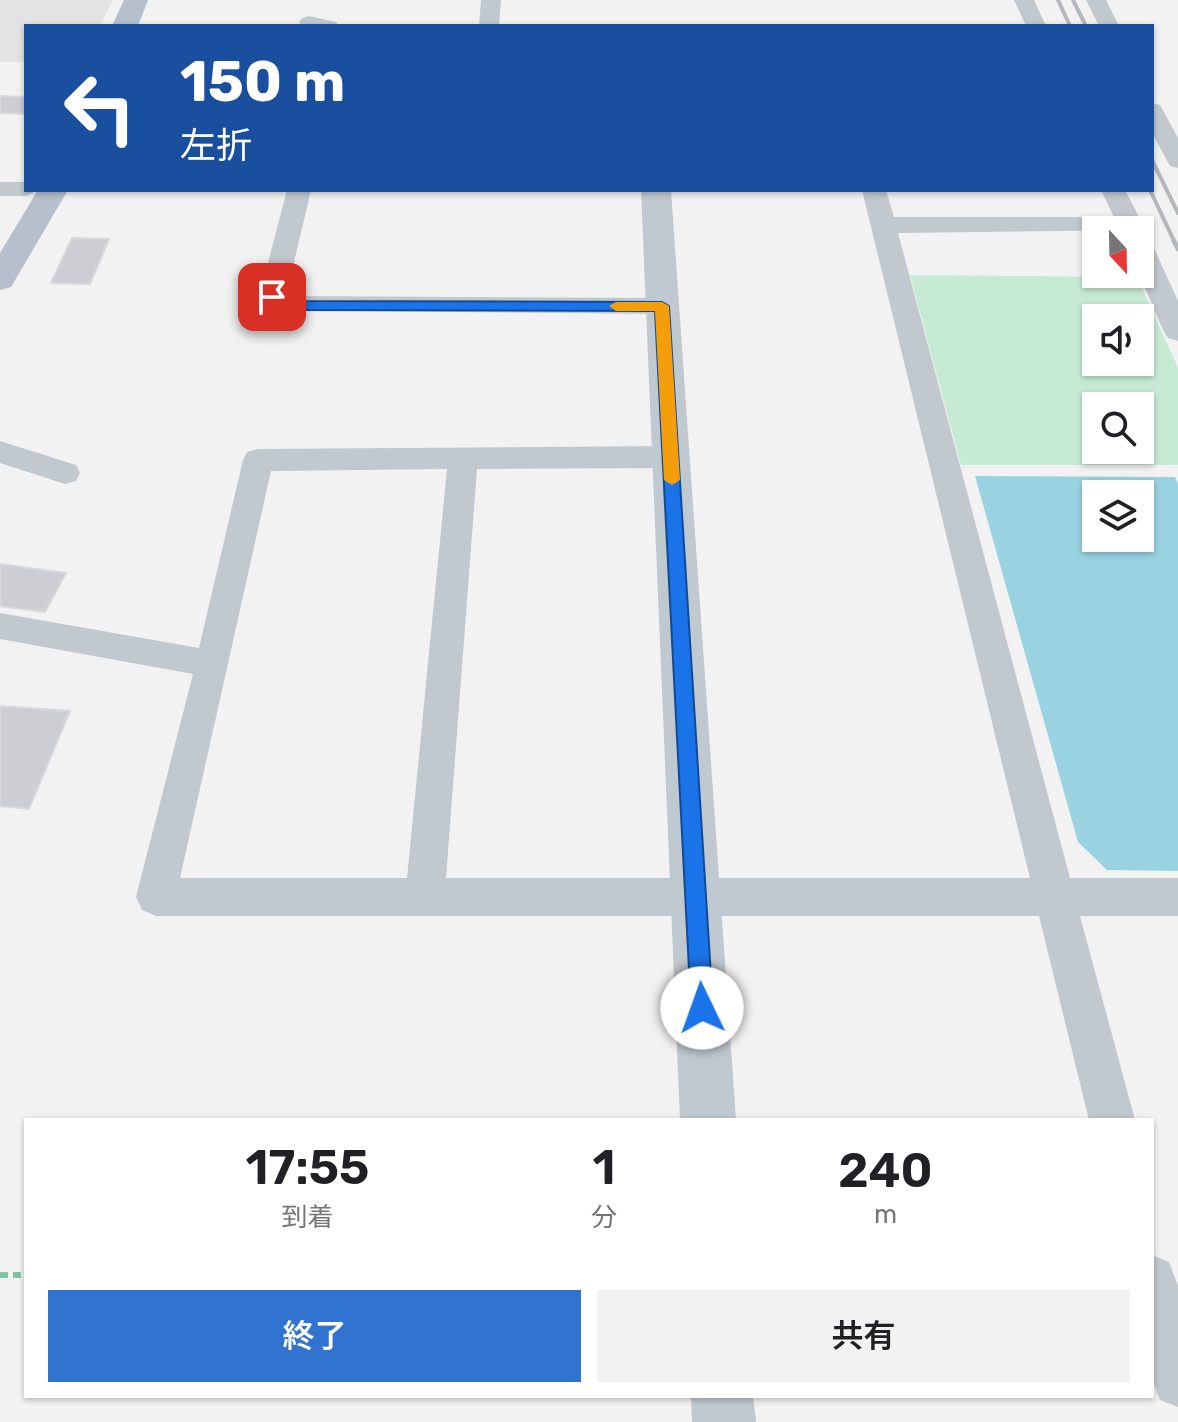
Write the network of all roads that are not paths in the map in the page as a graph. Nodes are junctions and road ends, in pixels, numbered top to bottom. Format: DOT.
graph roads {
  1 [pos="136,0"];
  2 [pos="491,0"];
  3 [pos="1024,0"];
  4 [pos="1096,0"];
  5 [pos="126,24"];
  6 [pos="489,24"];
  7 [pos="1035,24"];
  8 [pos="1108,24"];
  9 [pos="1154,114"];
  10 [pos="1178,161"];
  11 [pos="0,189"];
  12 [pos="24,189"];
  13 [pos="52,192"];
  14 [pos="298,192"];
  15 [pos="656,192"];
  16 [pos="875,192"];
  17 [pos="1114,192"];
  18 [pos="1126,216"];
  19 [pos="883,225"];
  20 [pos="1082,232"];
  21 [pos="1154,277"];
  22 [pos="0,280"];
  23 [pos="662,306"];
  24 [pos="1178,332"];
  25 [pos="0,452"];
  26 [pos="671,457"];
  27 [pos="463,458"];
  28 [pos="65,473"];
  29 [pos="0,626"];
  30 [pos="213,664"];
  31 [pos="425,895"];
  32 [pos="696,895"];
  33 [pos="1055,896"];
  34 [pos="1178,897"];
  35 [pos="708,1118"];
  36 [pos="1111,1118"];
  37 [pos="1154,1287"];
  38 [pos="1178,1382"];
  39 [pos="722,1398"];
  40 [pos="724,1422"];
  1 -- 5 [label="main road"];
  2 -- 6 [label="street"];
  3 -- 7 [label="street"];
  4 -- 8 [label="street"];
  9 -- 10 [label="street"];
  11 -- 12 [label="street"];
  13 -- 22 [label="main road"];
  14 -- 23 [label="street"];
  15 -- 23 [label="street"];
  16 -- 19 [label="street"];
  17 -- 18 [label="street"];
  19 -- 20 [label="street"];
  19 -- 33 [label="street"];
  21 -- 24 [label="street"];
  23 -- 26 [label="street"];
  25 -- 28 [label="street"];
  26 -- 27 [label="street"];
  26 -- 32 [label="street"];
  27 -- 30 [label="street"];
  27 -- 31 [label="street"];
  29 -- 30 [label="street"];
  30 -- 31 [label="street"];
  31 -- 32 [label="street"];
  32 -- 33 [label="street"];
  32 -- 35 [label="street"];
  33 -- 34 [label="street"];
  33 -- 36 [label="street"];
  37 -- 38 [label="street"];
  39 -- 40 [label="street"];
}
